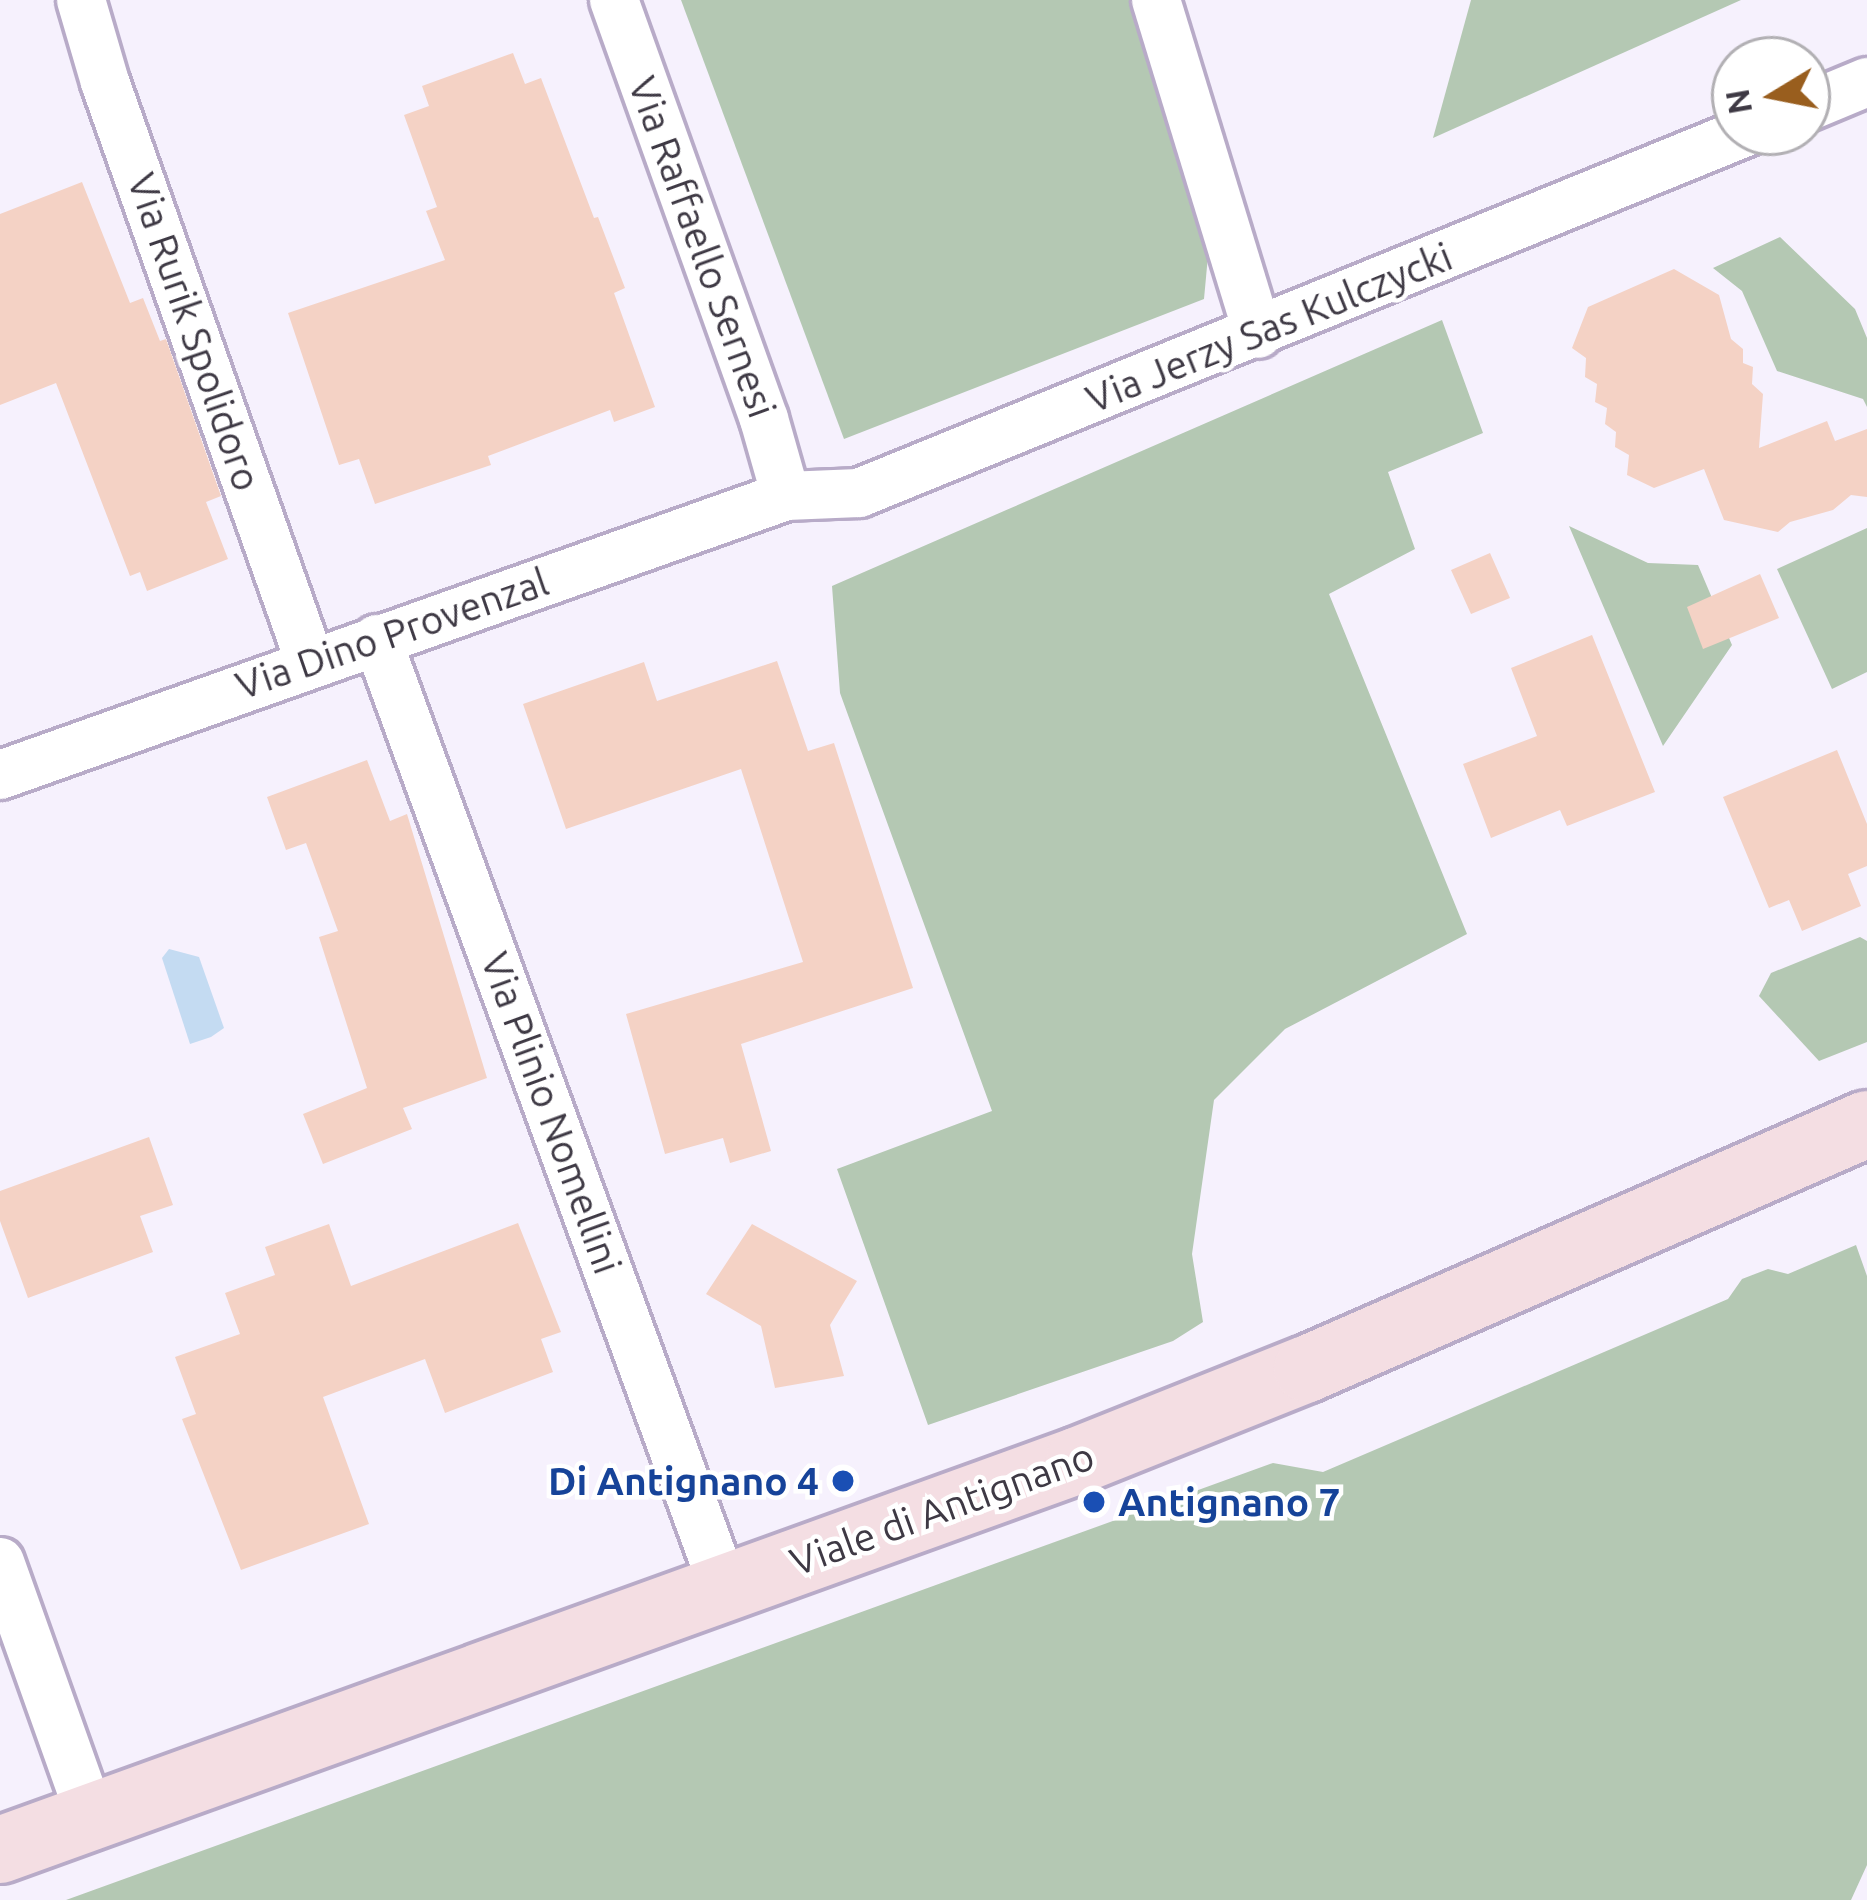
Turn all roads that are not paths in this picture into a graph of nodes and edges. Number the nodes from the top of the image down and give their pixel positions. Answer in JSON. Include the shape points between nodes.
{"nodes":[{"id":1,"x":81,"y":0,"type":"edge"},
{"id":2,"x":614,"y":0,"type":"edge"},
{"id":3,"x":1156,"y":0,"type":"edge"},
{"id":4,"x":1867,"y":82,"type":"edge"},
{"id":5,"x":1831,"y":97,"type":"edge"},
{"id":6,"x":1711,"y":146,"type":"edge"},
{"id":7,"x":1258,"y":334,"type":"junction"},
{"id":8,"x":786,"y":496,"type":"junction"},
{"id":9,"x":377,"y":639,"type":"junction"},
{"id":10,"x":310,"y":662,"type":"junction"},
{"id":11,"x":0,"y":775,"type":"edge"},
{"id":12,"x":1867,"y":1124,"type":"edge"},
{"id":13,"x":0,"y":1562,"type":"edge"},
{"id":14,"x":724,"y":1588,"type":"junction"},
{"id":15,"x":91,"y":1818,"type":"junction"},
{"id":16,"x":0,"y":1850,"type":"edge"}],
"edges":[{"from":1,"to":10,"type":"street","name":"Via Rurik Spolidoro"},
{"from":2,"to":8,"type":"street","name":"Via Raffaello Sernesi"},
{"from":3,"to":7,"type":"street"},
{"from":4,"to":5,"type":"street"},
{"from":6,"to":7,"type":"street","name":"Via Jerzy Sas Kulczycki"},
{"from":7,"to":8,"type":"street","name":"Via Jerzy Sas Kulczycki","via":[[859,493]]},
{"from":8,"to":9,"type":"street","name":"Via Dino Provenzal"},
{"from":9,"to":10,"type":"street","name":"Via Dino Provenzal"},
{"from":9,"to":14,"type":"street","name":"Via Plinio Nomellini"},
{"from":10,"to":11,"type":"street","name":"Via Dino Provenzal"},
{"from":12,"to":14,"type":"main road","name":"Viale di Antignano","via":[[1307,1369]]},
{"from":13,"to":15,"type":"street"},
{"from":14,"to":15,"type":"main road","name":"Viale di Antignano"},
{"from":15,"to":16,"type":"main road","name":"Viale di Antignano"}]}
